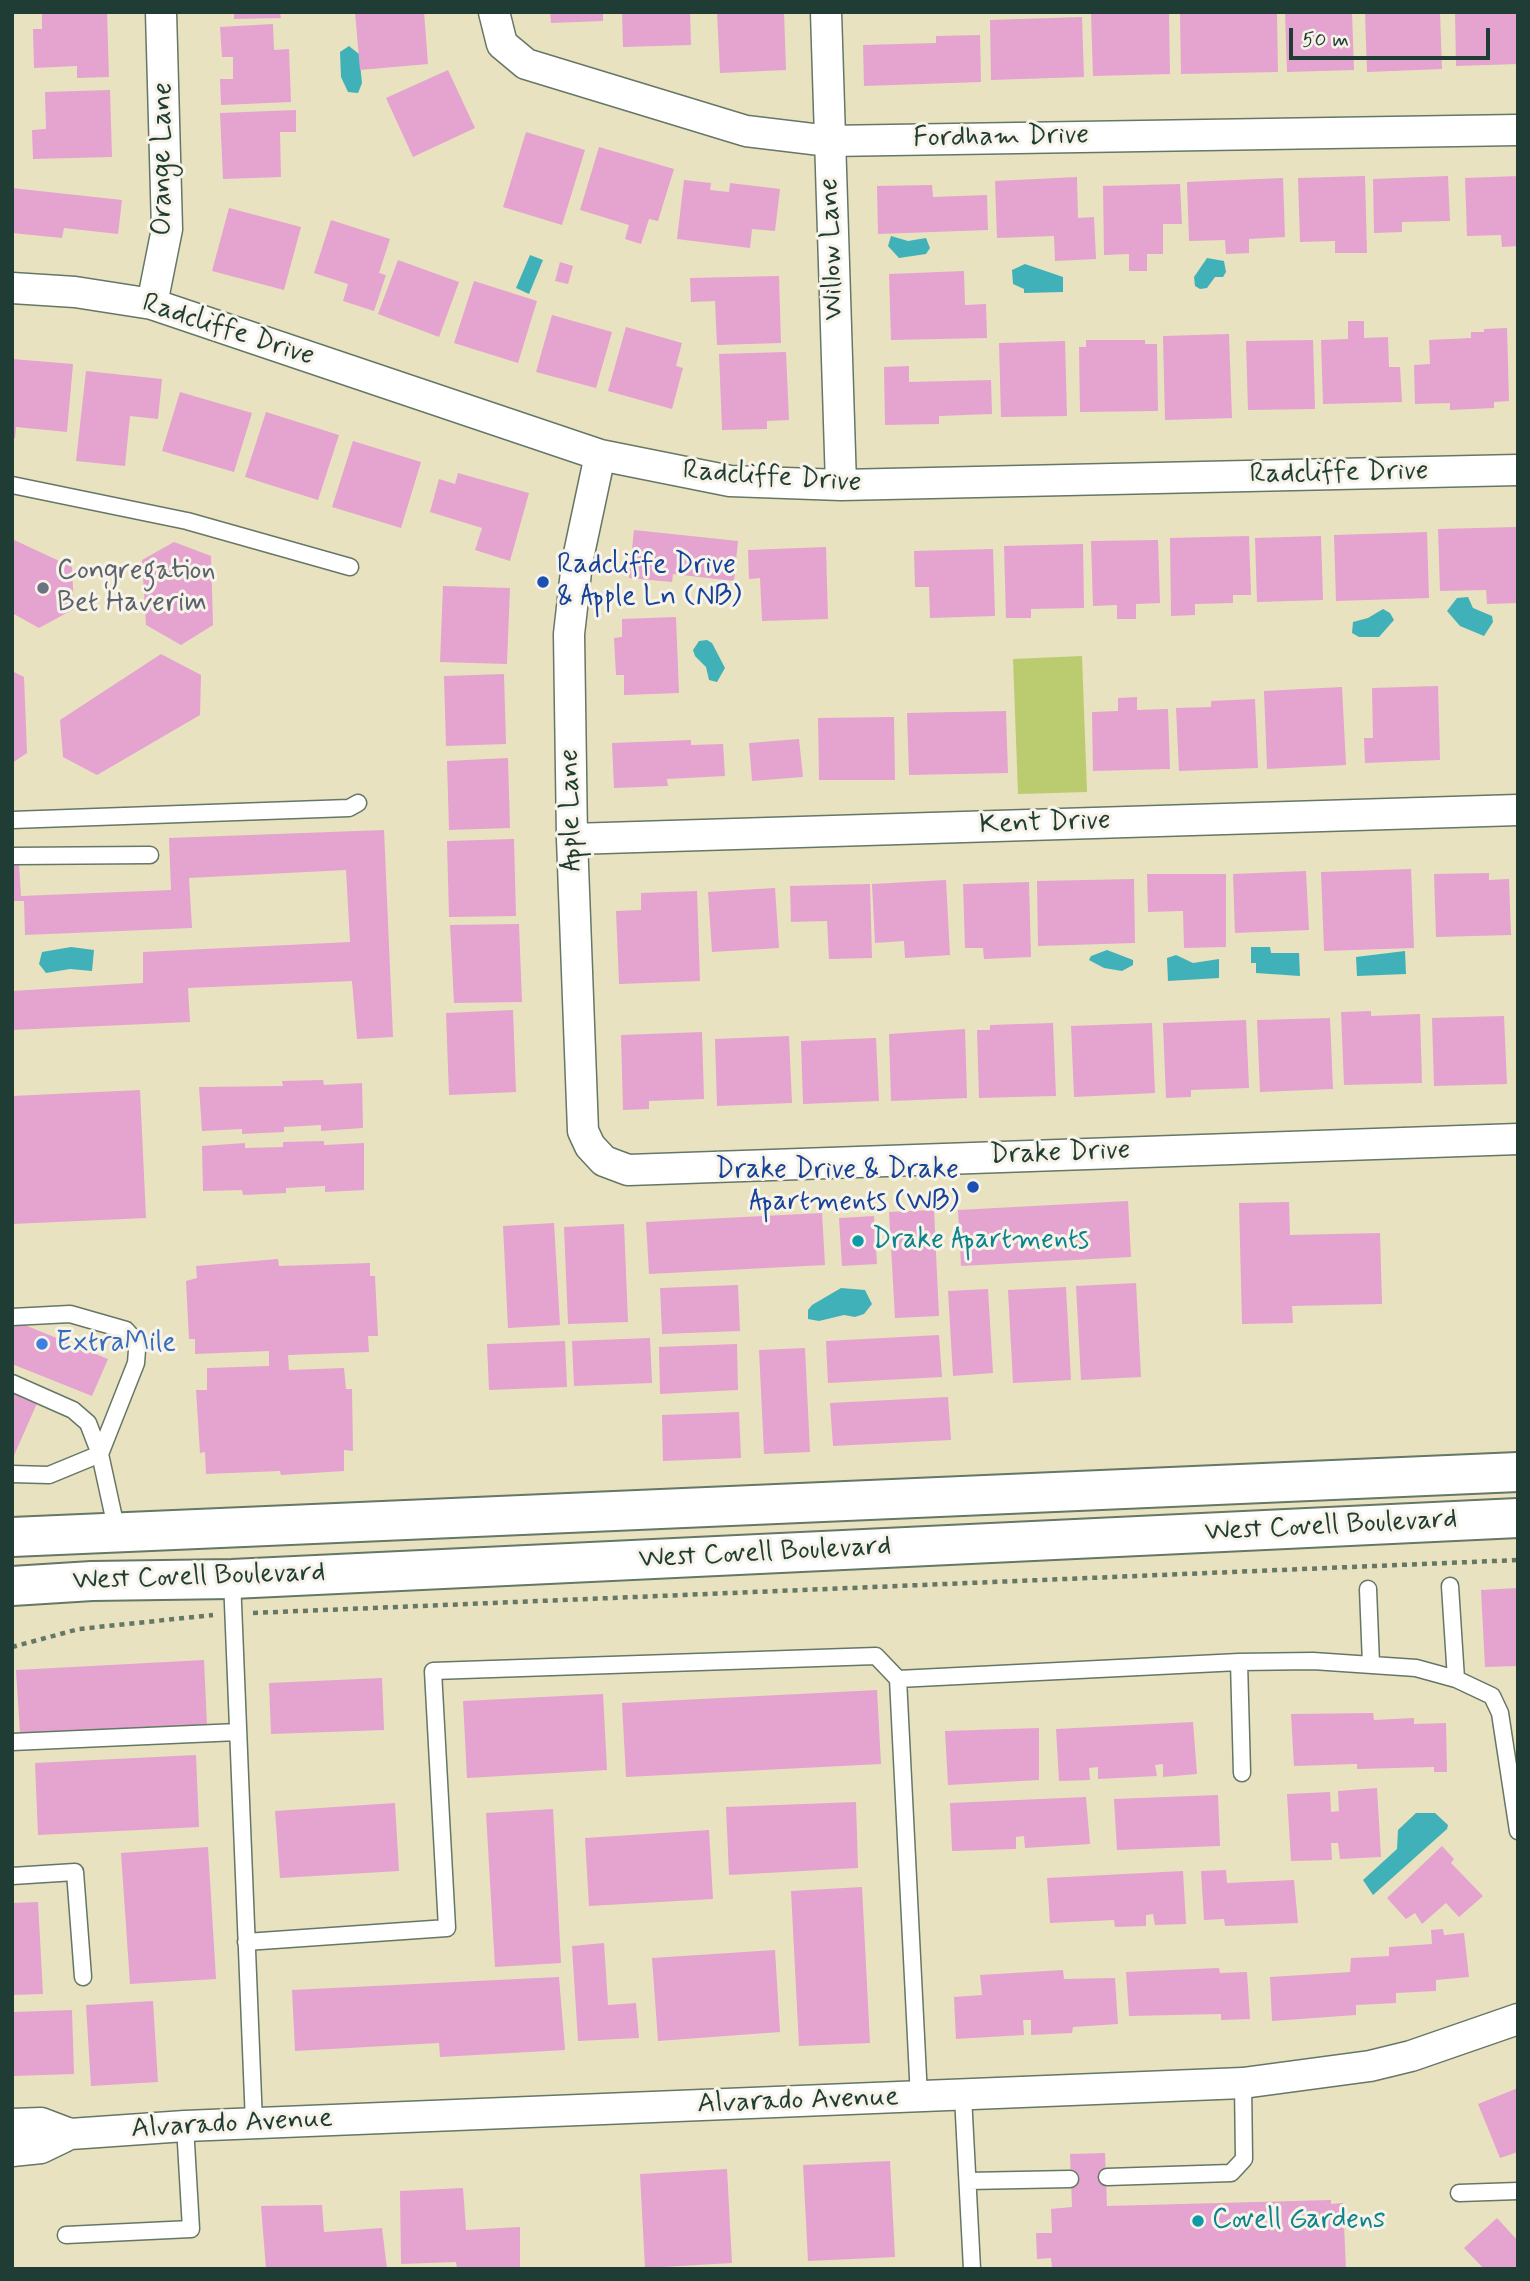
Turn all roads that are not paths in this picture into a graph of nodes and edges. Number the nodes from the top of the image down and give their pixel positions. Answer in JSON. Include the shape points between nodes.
{"nodes":[{"id":1,"x":161,"y":12,"type":"edge"},
{"id":2,"x":494,"y":12,"type":"edge"},
{"id":3,"x":826,"y":12,"type":"edge"},
{"id":4,"x":1518,"y":130,"type":"edge"},
{"id":5,"x":829,"y":141,"type":"junction"},
{"id":6,"x":12,"y":288,"type":"edge"},
{"id":7,"x":152,"y":304,"type":"junction"},
{"id":8,"x":600,"y":455,"type":"junction"},
{"id":9,"x":1518,"y":470,"type":"edge"},
{"id":10,"x":12,"y":485,"type":"edge"},
{"id":11,"x":841,"y":485,"type":"junction"},
{"id":12,"x":350,"y":567,"type":"dead end"},
{"id":13,"x":358,"y":803,"type":"dead end"},
{"id":14,"x":1518,"y":810,"type":"edge"},
{"id":15,"x":12,"y":820,"type":"edge"},
{"id":16,"x":572,"y":839,"type":"junction"},
{"id":17,"x":150,"y":855,"type":"dead end"},
{"id":18,"x":12,"y":856,"type":"edge"},
{"id":19,"x":1518,"y":1139,"type":"edge"},
{"id":20,"x":604,"y":1161,"type":"joint"},
{"id":21,"x":12,"y":1317,"type":"edge"},
{"id":22,"x":12,"y":1383,"type":"edge"},
{"id":23,"x":100,"y":1454,"type":"junction"},
{"id":24,"x":1518,"y":1472,"type":"edge"},
{"id":25,"x":12,"y":1474,"type":"edge"},
{"id":26,"x":1518,"y":1518,"type":"edge"},
{"id":27,"x":12,"y":1522,"type":"edge"},
{"id":28,"x":118,"y":1534,"type":"junction"},
{"id":29,"x":71,"y":1535,"type":"junction"},
{"id":30,"x":12,"y":1537,"type":"edge"},
{"id":31,"x":92,"y":1581,"type":"junction"},
{"id":32,"x":12,"y":1586,"type":"edge"},
{"id":33,"x":1450,"y":1586,"type":"dead end"},
{"id":34,"x":1368,"y":1589,"type":"dead end"},
{"id":35,"x":233,"y":1596,"type":"junction"},
{"id":36,"x":12,"y":1611,"type":"edge"},
{"id":37,"x":1239,"y":1661,"type":"junction"},
{"id":38,"x":1371,"y":1664,"type":"junction"},
{"id":39,"x":898,"y":1679,"type":"junction"},
{"id":40,"x":1456,"y":1679,"type":"junction"},
{"id":41,"x":238,"y":1732,"type":"junction"},
{"id":42,"x":12,"y":1742,"type":"edge"},
{"id":43,"x":1242,"y":1773,"type":"dead end"},
{"id":44,"x":1518,"y":1831,"type":"edge"},
{"id":45,"x":12,"y":1876,"type":"edge"},
{"id":46,"x":246,"y":1942,"type":"junction"},
{"id":47,"x":83,"y":1977,"type":"dead end"},
{"id":48,"x":1518,"y":2019,"type":"edge"},
{"id":49,"x":1243,"y":2083,"type":"junction"},
{"id":50,"x":963,"y":2096,"type":"junction"},
{"id":51,"x":919,"y":2097,"type":"junction"},
{"id":52,"x":254,"y":2123,"type":"junction"},
{"id":53,"x":12,"y":2124,"type":"edge"},
{"id":54,"x":185,"y":2126,"type":"junction"},
{"id":55,"x":70,"y":2134,"type":"junction"},
{"id":56,"x":12,"y":2151,"type":"edge"},
{"id":57,"x":1107,"y":2177,"type":"dead end"},
{"id":58,"x":1070,"y":2179,"type":"dead end"},
{"id":59,"x":968,"y":2181,"type":"junction"},
{"id":60,"x":1518,"y":2191,"type":"edge"},
{"id":61,"x":1459,"y":2193,"type":"dead end"},
{"id":62,"x":66,"y":2235,"type":"dead end"},
{"id":63,"x":972,"y":2269,"type":"edge"}],
"edges":[{"from":1,"to":7,"type":"street","name":"Orange Lane","via":[[167,229]]},
{"from":2,"to":5,"type":"street","name":"Fordham Drive","via":[[502,44],[526,64],[746,131]]},
{"from":3,"to":5,"type":"street","name":"Willow Lane"},
{"from":4,"to":5,"type":"street","name":"Fordham Drive"},
{"from":5,"to":11,"type":"street","name":"Willow Lane"},
{"from":6,"to":7,"type":"street","name":"Radcliffe Drive"},
{"from":7,"to":8,"type":"street","name":"Radcliffe Drive"},
{"from":8,"to":11,"type":"street","name":"Radcliffe Drive","via":[[730,481]]},
{"from":8,"to":16,"type":"street","name":"Apple Lane","via":[[577,563],[569,634]]},
{"from":9,"to":11,"type":"street","name":"Radcliffe Drive"},
{"from":10,"to":12,"type":"lane","via":[[187,521]]},
{"from":13,"to":15,"type":"lane","via":[[349,808]]},
{"from":14,"to":16,"type":"street","name":"Kent Drive"},
{"from":16,"to":20,"type":"street","name":"Apple Lane","via":[[583,1130]]},
{"from":17,"to":18,"type":"lane"},
{"from":19,"to":20,"type":"street","name":"Drake Drive","via":[[628,1170]]},
{"from":21,"to":23,"type":"lane","via":[[70,1314],[126,1330],[135,1340],[136,1363]]},
{"from":22,"to":23,"type":"lane","via":[[75,1412],[88,1423]]},
{"from":23,"to":25,"type":"lane","via":[[49,1475]]},
{"from":23,"to":28,"type":"lane"},
{"from":24,"to":28,"type":"main road","name":"West Covell Boulevard"},
{"from":26,"to":35,"type":"main road","name":"West Covell Boulevard"},
{"from":27,"to":29,"type":"main road"},
{"from":28,"to":29,"type":"main road","name":"West Covell Boulevard"},
{"from":29,"to":30,"type":"main road","name":"West Covell Boulevard"},
{"from":31,"to":32,"type":"main road","name":"West Covell Boulevard"},
{"from":31,"to":35,"type":"main road","name":"West Covell Boulevard"},
{"from":31,"to":36,"type":"main road"},
{"from":33,"to":40,"type":"lane"},
{"from":34,"to":38,"type":"lane"},
{"from":35,"to":41,"type":"lane"},
{"from":37,"to":38,"type":"lane"},
{"from":37,"to":39,"type":"lane"},
{"from":37,"to":43,"type":"lane"},
{"from":38,"to":40,"type":"lane","via":[[1416,1668]]},
{"from":39,"to":46,"type":"lane","via":[[876,1656],[433,1671],[447,1928]]},
{"from":39,"to":51,"type":"lane"},
{"from":40,"to":44,"type":"lane","via":[[1492,1696],[1500,1713]]},
{"from":41,"to":42,"type":"lane"},
{"from":41,"to":46,"type":"lane"},
{"from":45,"to":47,"type":"lane","via":[[75,1872]]},
{"from":46,"to":52,"type":"lane"},
{"from":48,"to":49,"type":"street","name":"Alvarado Avenue","via":[[1370,2066]]},
{"from":49,"to":50,"type":"street","name":"Alvarado Avenue"},
{"from":49,"to":57,"type":"lane","via":[[1244,2159],[1231,2173]]},
{"from":50,"to":51,"type":"street","name":"Alvarado Avenue"},
{"from":50,"to":59,"type":"lane"},
{"from":51,"to":52,"type":"street","name":"Alvarado Avenue"},
{"from":52,"to":54,"type":"street","name":"Alvarado Avenue"},
{"from":53,"to":55,"type":"street","name":"Alvarado Avenue","via":[[41,2123]]},
{"from":54,"to":55,"type":"street","name":"Alvarado Avenue"},
{"from":54,"to":62,"type":"lane","via":[[191,2229]]},
{"from":55,"to":56,"type":"street","name":"Alvarado Avenue","via":[[41,2148]]},
{"from":58,"to":59,"type":"lane"},
{"from":59,"to":63,"type":"lane"},
{"from":60,"to":61,"type":"lane"}]}
